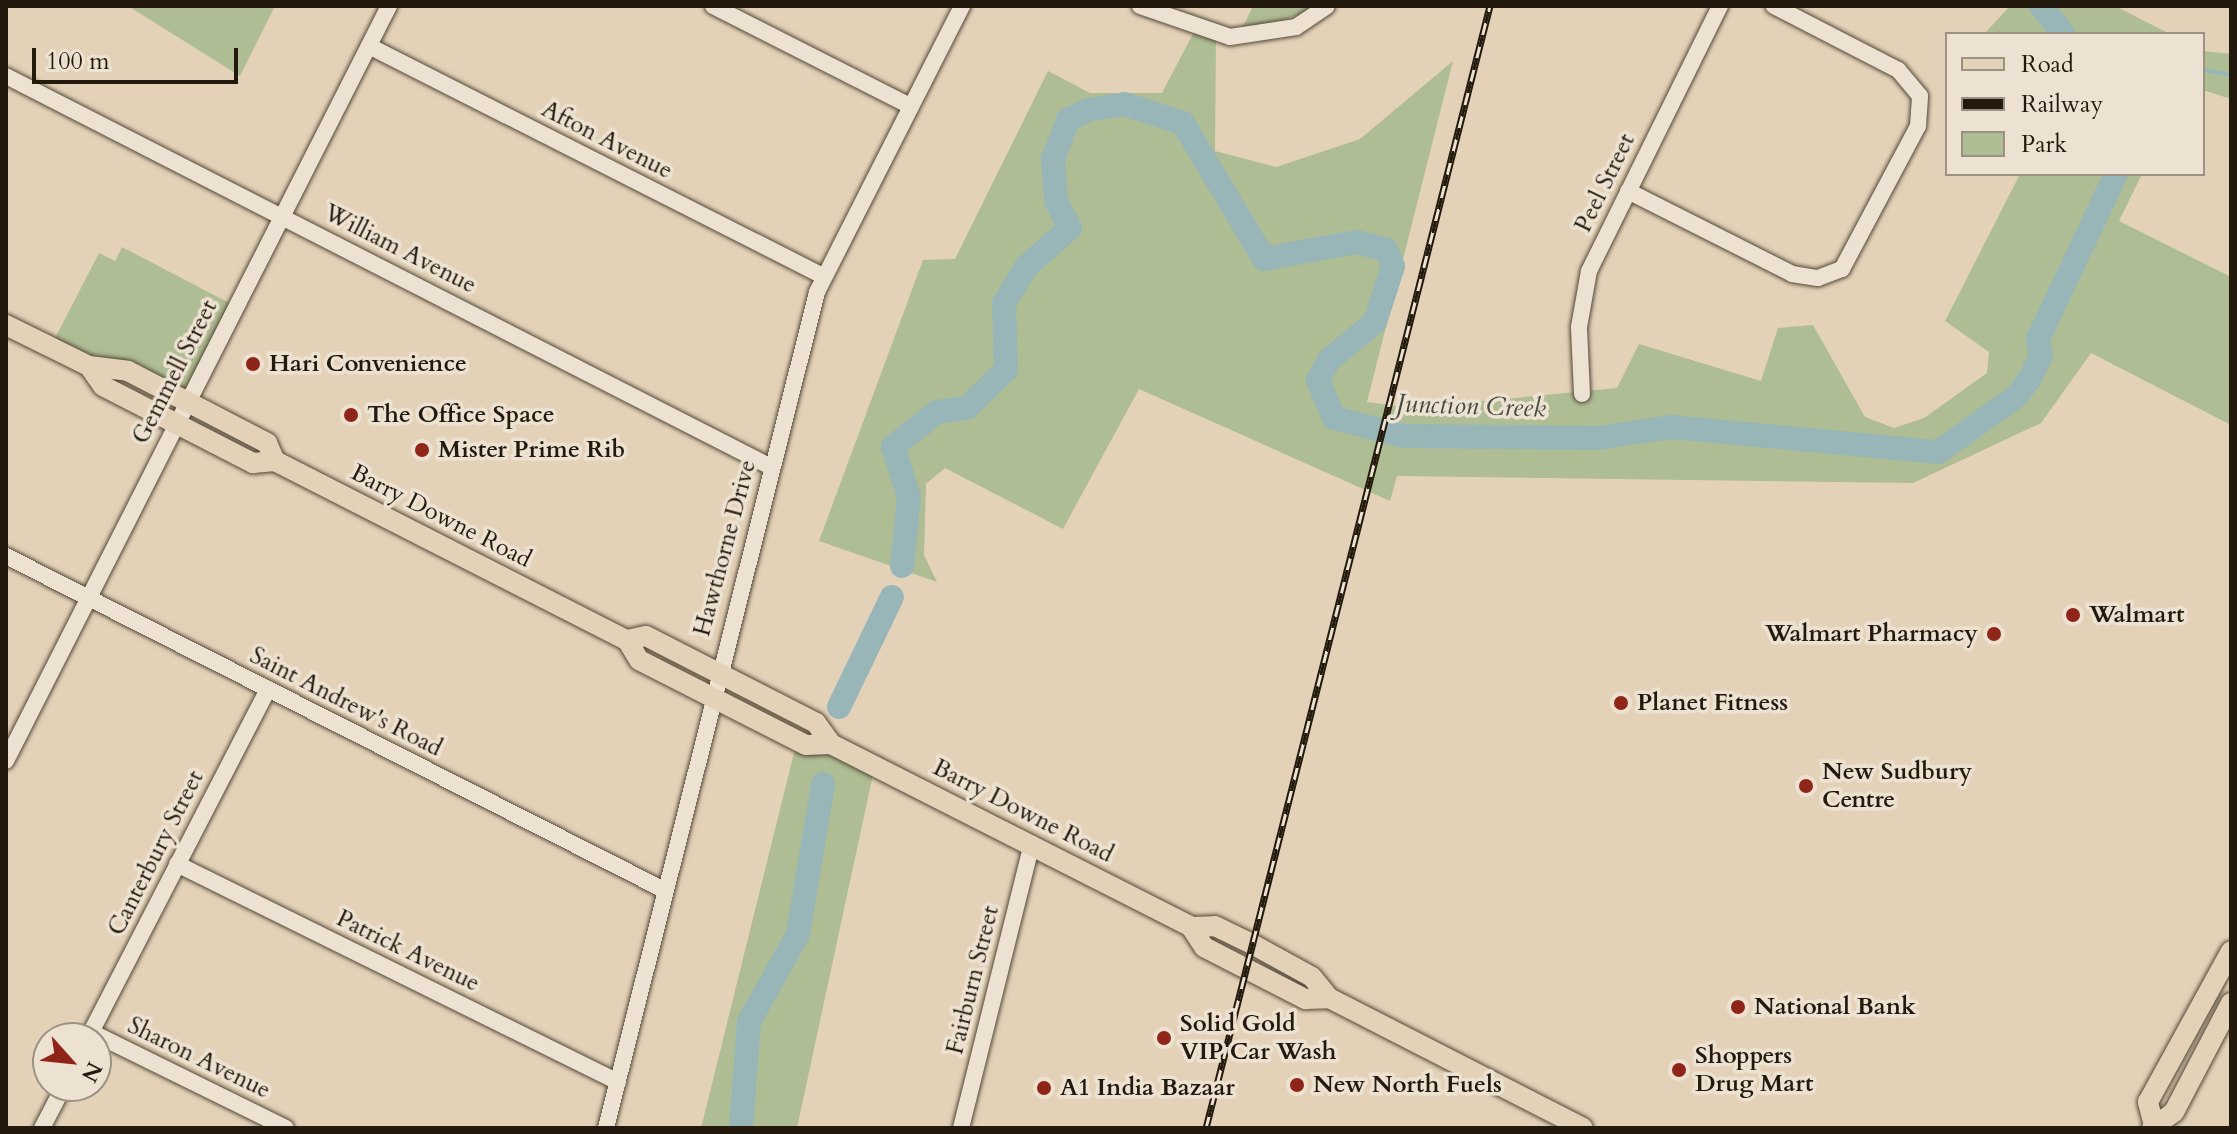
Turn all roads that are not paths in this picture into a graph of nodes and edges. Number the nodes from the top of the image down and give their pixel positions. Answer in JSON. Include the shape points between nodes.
{"nodes":[{"id":1,"x":389,"y":6,"type":"edge"},
{"id":2,"x":713,"y":6,"type":"edge"},
{"id":3,"x":962,"y":6,"type":"edge"},
{"id":4,"x":1140,"y":6,"type":"edge"},
{"id":5,"x":1327,"y":6,"type":"edge"},
{"id":6,"x":1720,"y":6,"type":"edge"},
{"id":7,"x":1774,"y":6,"type":"edge"},
{"id":8,"x":369,"y":46,"type":"junction"},
{"id":9,"x":6,"y":76,"type":"edge"},
{"id":10,"x":910,"y":106,"type":"junction"},
{"id":11,"x":1628,"y":191,"type":"junction"},
{"id":12,"x":282,"y":216,"type":"junction"},
{"id":13,"x":823,"y":276,"type":"junction"},
{"id":14,"x":6,"y":325,"type":"edge"},
{"id":15,"x":89,"y":366,"type":"junction"},
{"id":16,"x":1582,"y":394,"type":"dead end"},
{"id":17,"x":187,"y":402,"type":"junction"},
{"id":18,"x":176,"y":423,"type":"junction"},
{"id":19,"x":275,"y":461,"type":"junction"},
{"id":20,"x":771,"y":467,"type":"junction"},
{"id":21,"x":6,"y":556,"type":"edge"},
{"id":22,"x":89,"y":598,"type":"junction"},
{"id":23,"x":627,"y":640,"type":"junction"},
{"id":24,"x":716,"y":672,"type":"junction"},
{"id":25,"x":268,"y":689,"type":"junction"},
{"id":26,"x":712,"y":697,"type":"junction"},
{"id":27,"x":831,"y":744,"type":"junction"},
{"id":28,"x":6,"y":761,"type":"edge"},
{"id":29,"x":1032,"y":844,"type":"junction"},
{"id":30,"x":177,"y":864,"type":"junction"},
{"id":31,"x":664,"y":890,"type":"junction"},
{"id":32,"x":2231,"y":951,"type":"edge"},
{"id":33,"x":2231,"y":1003,"type":"edge"},
{"id":34,"x":96,"y":1022,"type":"edge"},
{"id":35,"x":112,"y":1046,"type":"edge"},
{"id":36,"x":618,"y":1082,"type":"junction"},
{"id":37,"x":56,"y":1102,"type":"edge"},
{"id":38,"x":2153,"y":1127,"type":"edge"},
{"id":39,"x":42,"y":1128,"type":"edge"},
{"id":40,"x":286,"y":1128,"type":"edge"},
{"id":41,"x":606,"y":1128,"type":"edge"},
{"id":42,"x":961,"y":1128,"type":"edge"},
{"id":43,"x":1583,"y":1128,"type":"edge"}],
"edges":[{"from":1,"to":8,"type":"street","name":"Gemmell Street"},
{"from":2,"to":10,"type":"street"},
{"from":3,"to":10,"type":"street","name":"Hawthorne Drive"},
{"from":4,"to":5,"type":"street","via":[[1230,37],[1296,27]]},
{"from":6,"to":11,"type":"street","name":"Peel Street"},
{"from":7,"to":11,"type":"street","via":[[1898,70],[1920,96],[1918,126],[1842,269],[1818,278],[1792,274]]},
{"from":8,"to":12,"type":"street","name":"Gemmell Street"},
{"from":8,"to":13,"type":"street","name":"Afton Avenue"},
{"from":9,"to":12,"type":"street","name":"William Avenue"},
{"from":10,"to":13,"type":"street","name":"Hawthorne Drive"},
{"from":11,"to":16,"type":"street","name":"Peel Street","via":[[1580,301]]},
{"from":12,"to":17,"type":"street","name":"Gemmell Street"},
{"from":12,"to":20,"type":"street","name":"William Avenue"},
{"from":13,"to":20,"type":"street","name":"Hawthorne Drive"},
{"from":14,"to":15,"type":"main road","name":"Barry Downe Road"},
{"from":15,"to":17,"type":"main road","name":"Barry Downe Road","via":[[114,364]]},
{"from":15,"to":18,"type":"main road","name":"Barry Downe Road","via":[[103,386]]},
{"from":17,"to":18,"type":"street","name":"Gemmell Street"},
{"from":17,"to":19,"type":"main road","name":"Barry Downe Road","via":[[267,443]]},
{"from":18,"to":19,"type":"main road","name":"Barry Downe Road","via":[[253,463]]},
{"from":18,"to":22,"type":"street","name":"Gemmell Street"},
{"from":19,"to":23,"type":"main road","name":"Barry Downe Road"},
{"from":20,"to":24,"type":"street","name":"Hawthorne Drive"},
{"from":21,"to":22,"type":"street","name":"Saint Andrew's Road"},
{"from":22,"to":25,"type":"street","name":"Saint Andrew's Road"},
{"from":22,"to":28,"type":"street","name":"Gemmell Street"},
{"from":23,"to":24,"type":"main road","name":"Barry Downe Road","via":[[646,636]]},
{"from":23,"to":26,"type":"main road","name":"Barry Downe Road","via":[[639,660]]},
{"from":24,"to":26,"type":"street","name":"Hawthorne Drive"},
{"from":24,"to":27,"type":"main road","name":"Barry Downe Road","via":[[816,723]]},
{"from":25,"to":30,"type":"street","name":"Canterbury Street"},
{"from":25,"to":31,"type":"street","name":"Saint Andrew's Road"},
{"from":26,"to":27,"type":"main road","name":"Barry Downe Road","via":[[806,745]]},
{"from":26,"to":31,"type":"street","name":"Hawthorne Drive"},
{"from":27,"to":29,"type":"main road","name":"Barry Downe Road"},
{"from":29,"to":42,"type":"street","name":"Fairburn Street"},
{"from":29,"to":43,"type":"main road","name":"Barry Downe Road","via":[[1191,927],[1215,926],[1252,944],[1312,977],[1329,998]]},
{"from":30,"to":34,"type":"street","name":"Canterbury Street"},
{"from":30,"to":36,"type":"street","name":"Patrick Avenue"},
{"from":31,"to":36,"type":"street","name":"Hawthorne Drive"},
{"from":32,"to":38,"type":"main road","via":[[2148,1102]]},
{"from":33,"to":38,"type":"main road","via":[[2174,1112]]},
{"from":35,"to":40,"type":"street","name":"Sharon Avenue"},
{"from":36,"to":41,"type":"street","name":"Hawthorne Drive"},
{"from":37,"to":39,"type":"street"}]}
